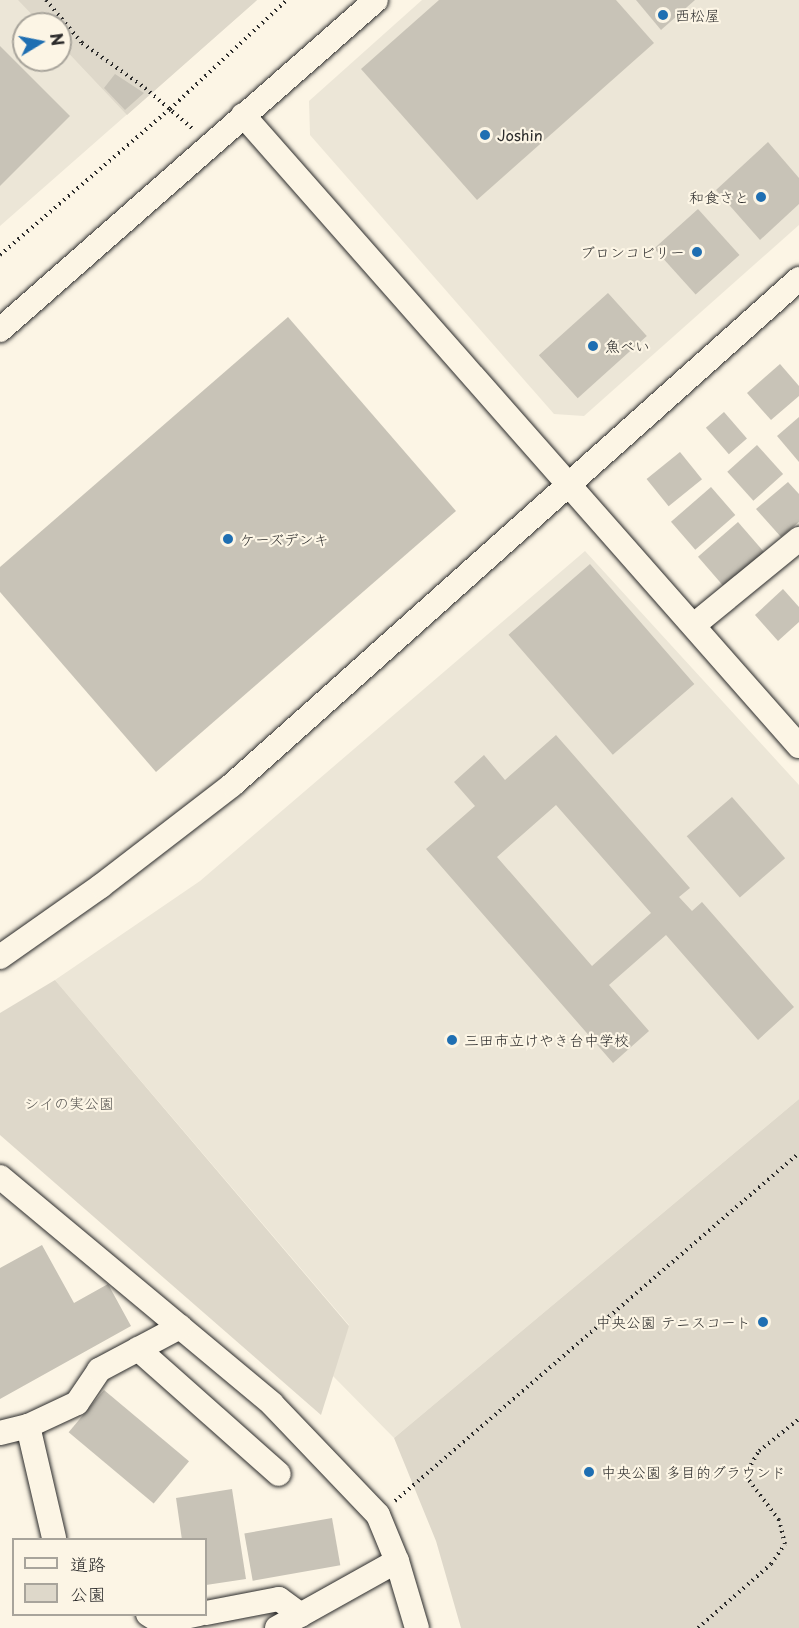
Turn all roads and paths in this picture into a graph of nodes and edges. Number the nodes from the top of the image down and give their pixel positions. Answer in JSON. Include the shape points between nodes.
{"nodes":[{"id":1,"x":46,"y":0,"type":"edge"},
{"id":2,"x":287,"y":0,"type":"edge"},
{"id":3,"x":375,"y":0,"type":"edge"},
{"id":4,"x":170,"y":109,"type":"junction"},
{"id":5,"x":243,"y":115,"type":"junction"},
{"id":6,"x":210,"y":144,"type":"junction"},
{"id":7,"x":0,"y":255,"type":"edge"},
{"id":8,"x":799,"y":279,"type":"edge"},
{"id":9,"x":0,"y":330,"type":"edge"},
{"id":10,"x":569,"y":483,"type":"junction"},
{"id":11,"x":799,"y":539,"type":"edge"},
{"id":12,"x":694,"y":625,"type":"junction"},
{"id":13,"x":799,"y":746,"type":"edge"},
{"id":14,"x":0,"y":957,"type":"edge"},
{"id":15,"x":799,"y":1154,"type":"edge"},
{"id":16,"x":0,"y":1177,"type":"edge"},
{"id":17,"x":180,"y":1327,"type":"junction"},
{"id":18,"x":138,"y":1349,"type":"junction"},
{"id":19,"x":799,"y":1419,"type":"edge"},
{"id":20,"x":28,"y":1426,"type":"junction"},
{"id":21,"x":0,"y":1433,"type":"edge"},
{"id":22,"x":279,"y":1474,"type":"dead end"},
{"id":23,"x":378,"y":1515,"type":"junction"},
{"id":24,"x":54,"y":1538,"type":"edge"},
{"id":25,"x":397,"y":1561,"type":"junction"},
{"id":26,"x":207,"y":1613,"type":"edge"},
{"id":27,"x":301,"y":1615,"type":"junction"},
{"id":28,"x":151,"y":1616,"type":"edge"},
{"id":29,"x":190,"y":1616,"type":"edge"},
{"id":30,"x":277,"y":1628,"type":"edge"},
{"id":31,"x":417,"y":1628,"type":"edge"},
{"id":32,"x":698,"y":1628,"type":"edge"}],
"edges":[{"from":1,"to":4,"type":"path","via":[[82,43]]},
{"from":2,"to":4,"type":"path"},
{"from":3,"to":5,"type":"street"},
{"from":4,"to":6,"type":"path"},
{"from":4,"to":7,"type":"path"},
{"from":5,"to":6,"type":"street"},
{"from":5,"to":10,"type":"street"},
{"from":6,"to":9,"type":"street"},
{"from":8,"to":10,"type":"street"},
{"from":10,"to":12,"type":"street"},
{"from":10,"to":14,"type":"street","via":[[232,785],[101,886]]},
{"from":11,"to":12,"type":"street"},
{"from":12,"to":13,"type":"street"},
{"from":15,"to":23,"type":"path"},
{"from":16,"to":17,"type":"street"},
{"from":17,"to":18,"type":"street"},
{"from":17,"to":23,"type":"street","via":[[272,1404]]},
{"from":18,"to":20,"type":"street","via":[[99,1370],[77,1403]]},
{"from":18,"to":22,"type":"street"},
{"from":19,"to":32,"type":"path","via":[[759,1451],[745,1475],[779,1520],[785,1544],[771,1564]]},
{"from":20,"to":21,"type":"street"},
{"from":20,"to":24,"type":"street"},
{"from":23,"to":25,"type":"street"},
{"from":25,"to":27,"type":"street"},
{"from":25,"to":31,"type":"street"},
{"from":26,"to":27,"type":"street","via":[[279,1599]]},
{"from":27,"to":30,"type":"street"},
{"from":28,"to":29,"type":"street","via":[[161,1622]]}]}
